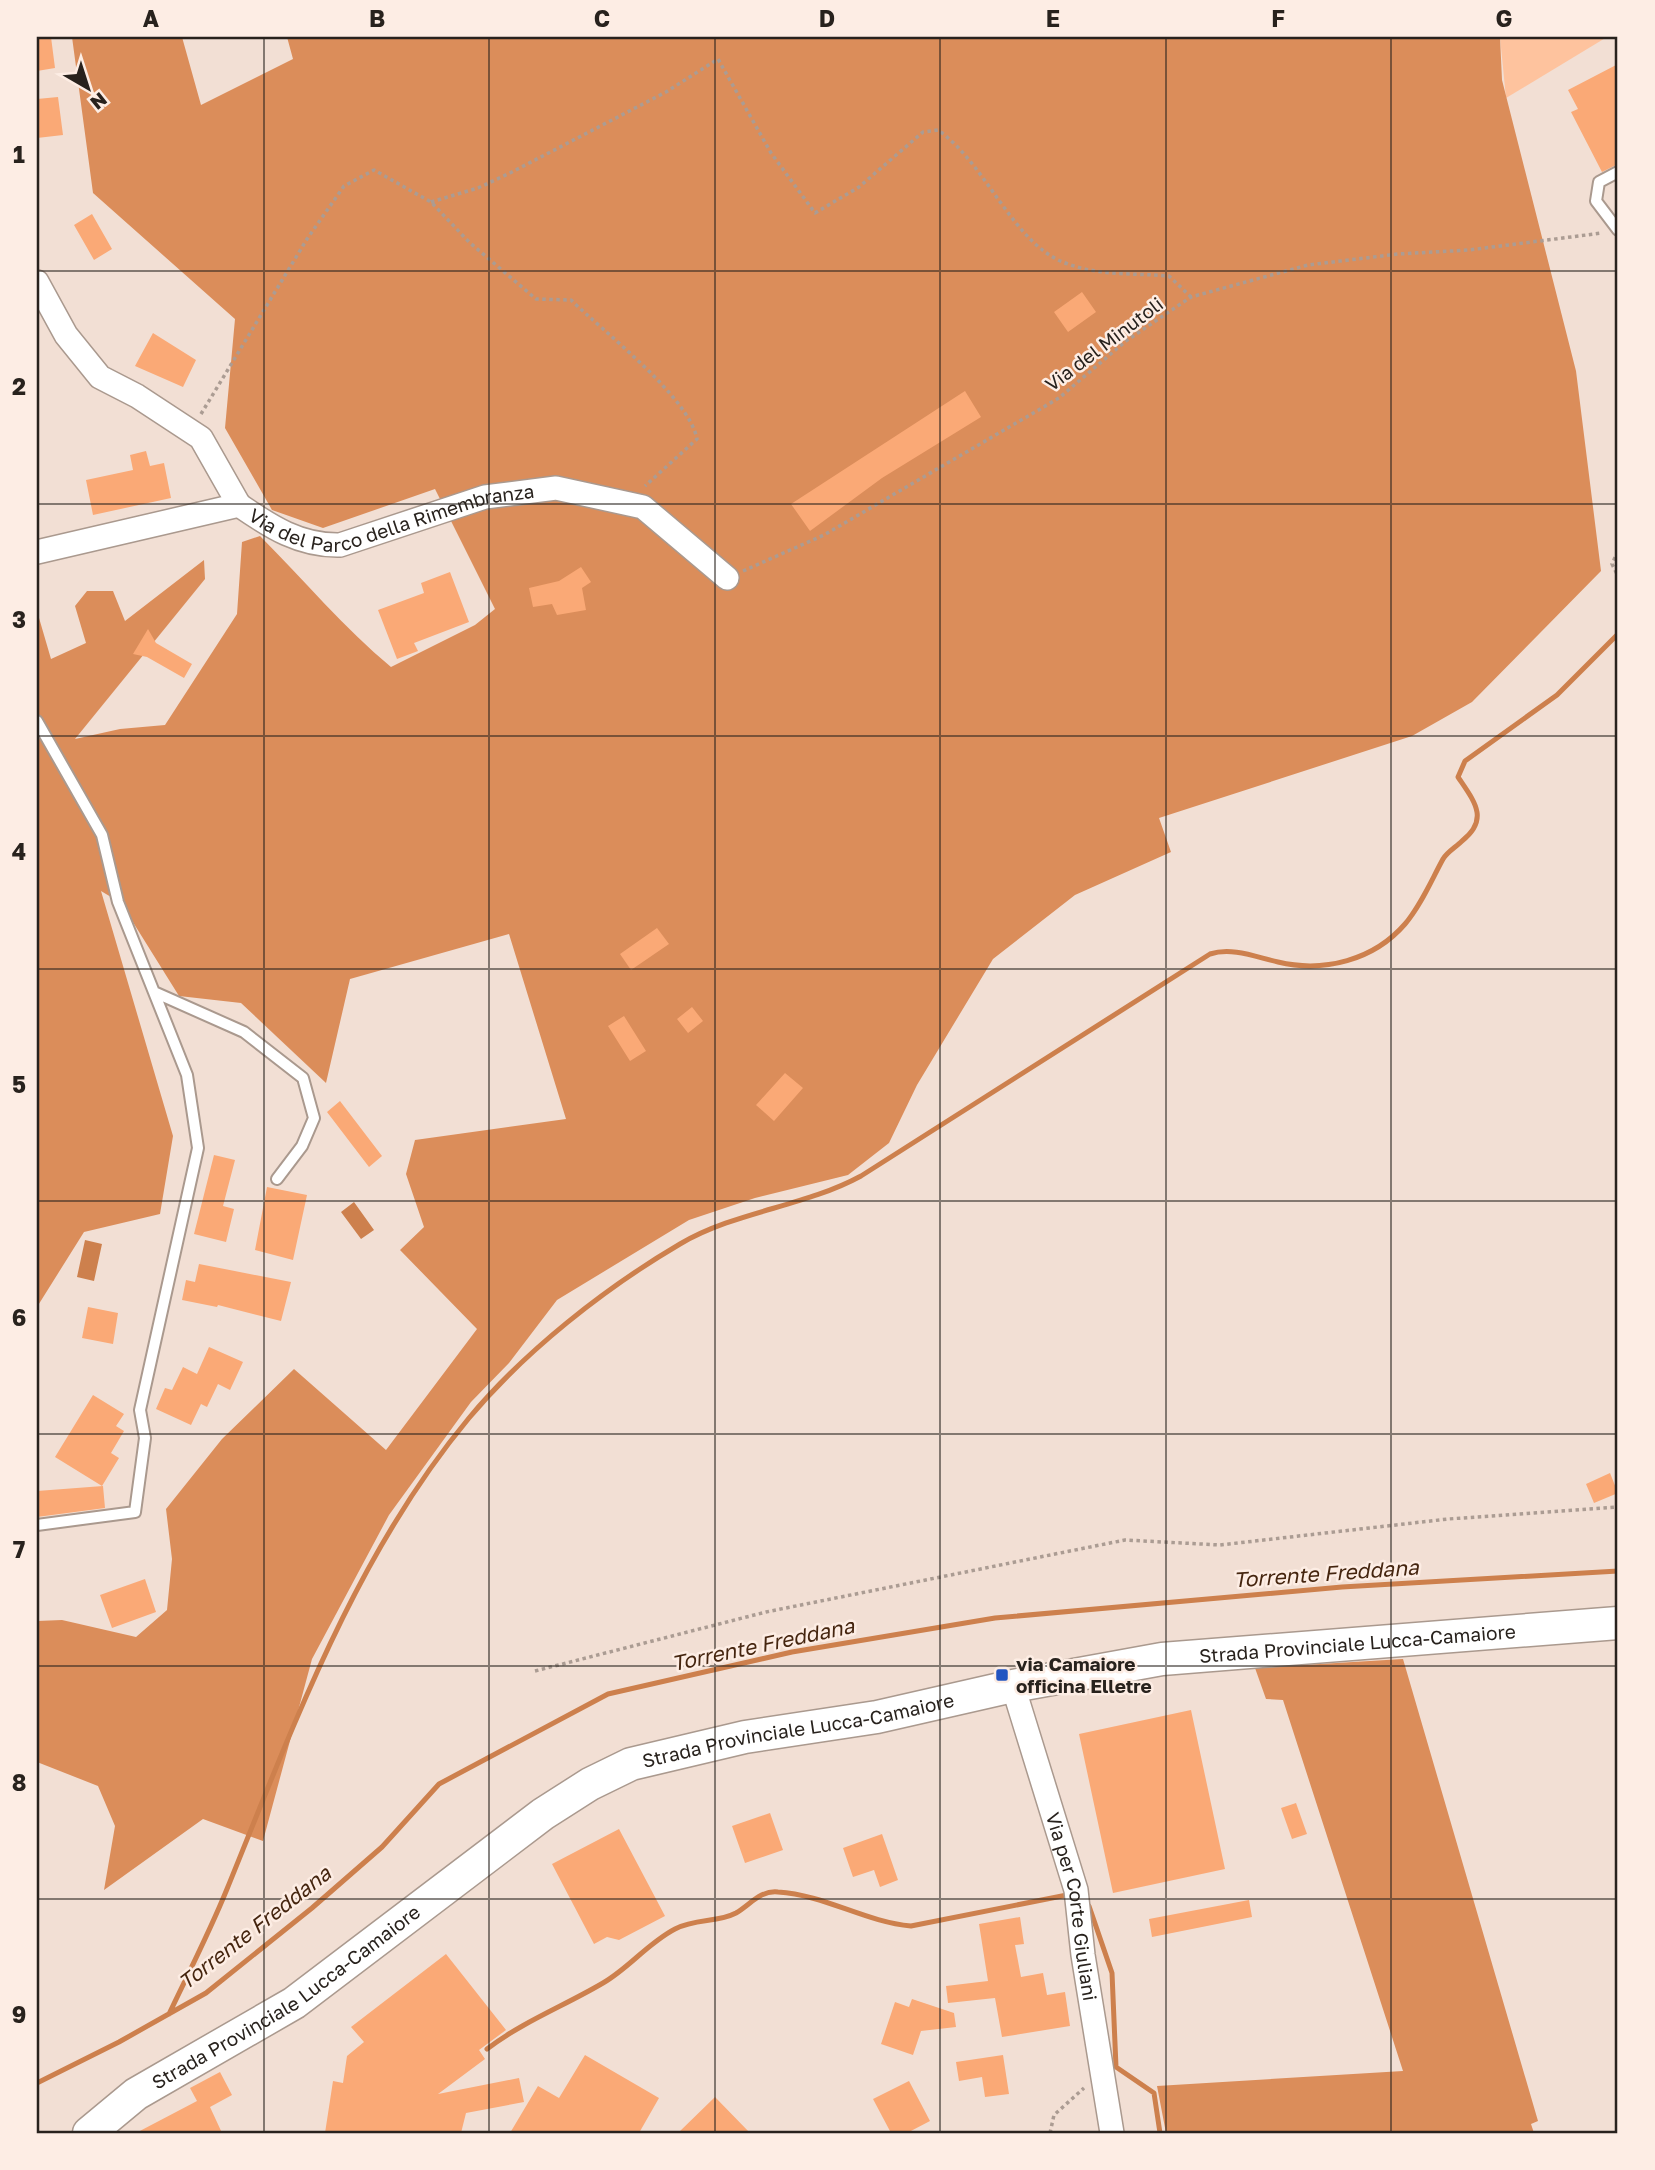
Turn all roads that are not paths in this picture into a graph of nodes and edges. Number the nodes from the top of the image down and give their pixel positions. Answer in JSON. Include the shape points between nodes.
{"nodes":[{"id":1,"x":1618,"y":172,"type":"edge"},
{"id":2,"x":1612,"y":231,"type":"edge"},
{"id":3,"x":37,"y":282,"type":"edge"},
{"id":4,"x":239,"y":505,"type":"junction"},
{"id":5,"x":37,"y":552,"type":"edge"},
{"id":6,"x":727,"y":578,"type":"road end"},
{"id":7,"x":37,"y":721,"type":"edge"},
{"id":8,"x":154,"y":992,"type":"junction"},
{"id":9,"x":277,"y":1179,"type":"dead end"},
{"id":10,"x":37,"y":1525,"type":"edge"},
{"id":11,"x":1618,"y":1623,"type":"edge"},
{"id":12,"x":1013,"y":1686,"type":"junction"},
{"id":13,"x":89,"y":2133,"type":"edge"},
{"id":14,"x":1112,"y":2133,"type":"edge"}],
"edges":[{"from":1,"to":2,"type":"lane","via":[[1599,182],[1596,201]]},
{"from":3,"to":4,"type":"street","via":[[66,334],[100,377],[201,438]]},
{"from":4,"to":5,"type":"street","name":"Via del Parco della Rimembranza"},
{"from":4,"to":6,"type":"street","name":"Via del Parco della Rimembranza","via":[[294,538],[340,545],[485,497],[556,488],[642,506]]},
{"from":7,"to":8,"type":"lane","via":[[102,835],[118,902]]},
{"from":8,"to":9,"type":"lane","via":[[244,1032],[303,1078],[314,1118],[302,1146]]},
{"from":8,"to":10,"type":"lane","via":[[187,1076],[198,1148],[140,1410],[145,1438],[135,1512]]},
{"from":11,"to":12,"type":"main road","name":"Strada Provinciale Lucca-Camaiore","via":[[1162,1659]]},
{"from":12,"to":13,"type":"main road","name":"Strada Provinciale Lucca-Camaiore","via":[[631,1764],[543,1814],[294,2003],[136,2094]]},
{"from":12,"to":14,"type":"street","name":"Via per Corte Giuliani","via":[[1076,1889]]}]}
